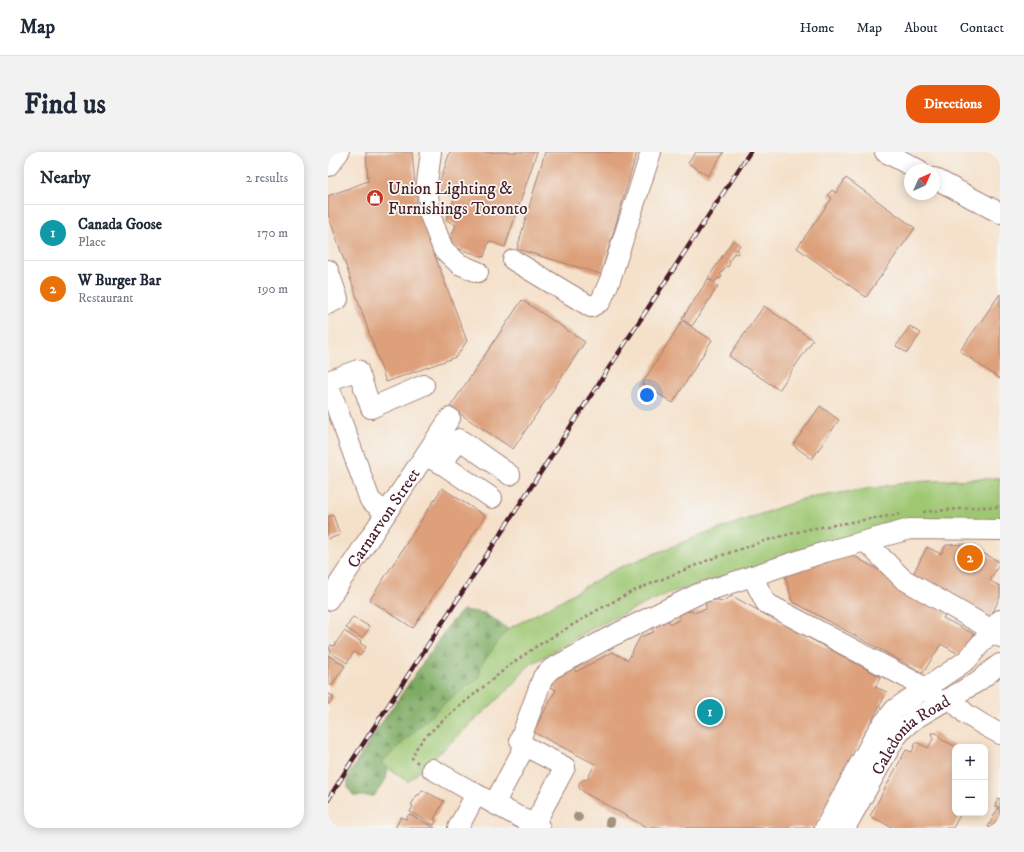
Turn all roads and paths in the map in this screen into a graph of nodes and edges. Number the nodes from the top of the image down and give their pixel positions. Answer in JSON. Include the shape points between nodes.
{"nodes":[{"id":1,"x":339,"y":152,"type":"edge"},
{"id":2,"x":431,"y":152,"type":"edge"},
{"id":3,"x":651,"y":152,"type":"edge"},
{"id":4,"x":885,"y":152,"type":"edge"},
{"id":5,"x":908,"y":164,"type":"edge"},
{"id":6,"x":328,"y":166,"type":"edge"},
{"id":7,"x":940,"y":181,"type":"edge"},
{"id":8,"x":1000,"y":213,"type":"edge"},
{"id":9,"x":513,"y":260,"type":"dead end"},
{"id":10,"x":328,"y":270,"type":"edge"},
{"id":11,"x":478,"y":272,"type":"dead end"},
{"id":12,"x":328,"y":304,"type":"edge"},
{"id":13,"x":328,"y":383,"type":"edge"},
{"id":14,"x":424,"y":384,"type":"dead end"},
{"id":15,"x":450,"y":418,"type":"dead end"},
{"id":16,"x":424,"y":456,"type":"junction"},
{"id":17,"x":442,"y":464,"type":"junction"},
{"id":18,"x":510,"y":475,"type":"dead end"},
{"id":19,"x":492,"y":498,"type":"dead end"},
{"id":20,"x":386,"y":512,"type":"junction"},
{"id":21,"x":1000,"y":530,"type":"edge"},
{"id":22,"x":865,"y":542,"type":"junction"},
{"id":23,"x":752,"y":576,"type":"junction"},
{"id":24,"x":328,"y":600,"type":"edge"},
{"id":25,"x":997,"y":629,"type":"edge"},
{"id":26,"x":1000,"y":664,"type":"edge"},
{"id":27,"x":926,"y":688,"type":"junction"},
{"id":28,"x":946,"y":700,"type":"junction"},
{"id":29,"x":1000,"y":734,"type":"edge"},
{"id":30,"x":525,"y":746,"type":"junction"},
{"id":31,"x":432,"y":769,"type":"dead end"},
{"id":32,"x":476,"y":794,"type":"junction"},
{"id":33,"x":494,"y":804,"type":"junction"},
{"id":34,"x":537,"y":826,"type":"edge"},
{"id":35,"x":458,"y":828,"type":"edge"},
{"id":36,"x":825,"y":828,"type":"edge"},
{"id":37,"x":845,"y":828,"type":"edge"}],
"edges":[{"from":1,"to":6,"type":"street"},
{"from":2,"to":11,"type":"street","via":[[427,182],[430,214],[443,249],[459,264]]},
{"from":3,"to":9,"type":"street","via":[[601,301],[591,307]]},
{"from":4,"to":5,"type":"street"},
{"from":7,"to":8,"type":"street"},
{"from":10,"to":12,"type":"street","via":[[338,299]]},
{"from":13,"to":14,"type":"street","via":[[358,370],[372,408]]},
{"from":13,"to":20,"type":"street","via":[[370,500]]},
{"from":15,"to":16,"type":"street","name":"Carnarvon Street"},
{"from":16,"to":17,"type":"street"},
{"from":16,"to":20,"type":"street","name":"Carnarvon Street"},
{"from":17,"to":18,"type":"street","via":[[459,439]]},
{"from":17,"to":19,"type":"street"},
{"from":20,"to":24,"type":"street","name":"Carnarvon Street"},
{"from":21,"to":22,"type":"street","via":[[910,529]]},
{"from":22,"to":23,"type":"street"},
{"from":22,"to":25,"type":"street","via":[[903,579]]},
{"from":23,"to":27,"type":"street","via":[[766,603]]},
{"from":23,"to":30,"type":"street","via":[[698,594],[551,669],[543,677],[520,740]]},
{"from":25,"to":27,"type":"street","via":[[967,660]]},
{"from":26,"to":28,"type":"street","name":"Caledonia Road","via":[[977,682]]},
{"from":27,"to":28,"type":"street"},
{"from":27,"to":36,"type":"street","via":[[895,709],[878,730]]},
{"from":28,"to":29,"type":"street"},
{"from":28,"to":37,"type":"street","name":"Caledonia Road","via":[[901,730]]},
{"from":30,"to":33,"type":"street"},
{"from":30,"to":34,"type":"street","via":[[565,767]]},
{"from":31,"to":32,"type":"street"},
{"from":32,"to":33,"type":"street"},
{"from":32,"to":35,"type":"street"},
{"from":33,"to":34,"type":"street"}]}
